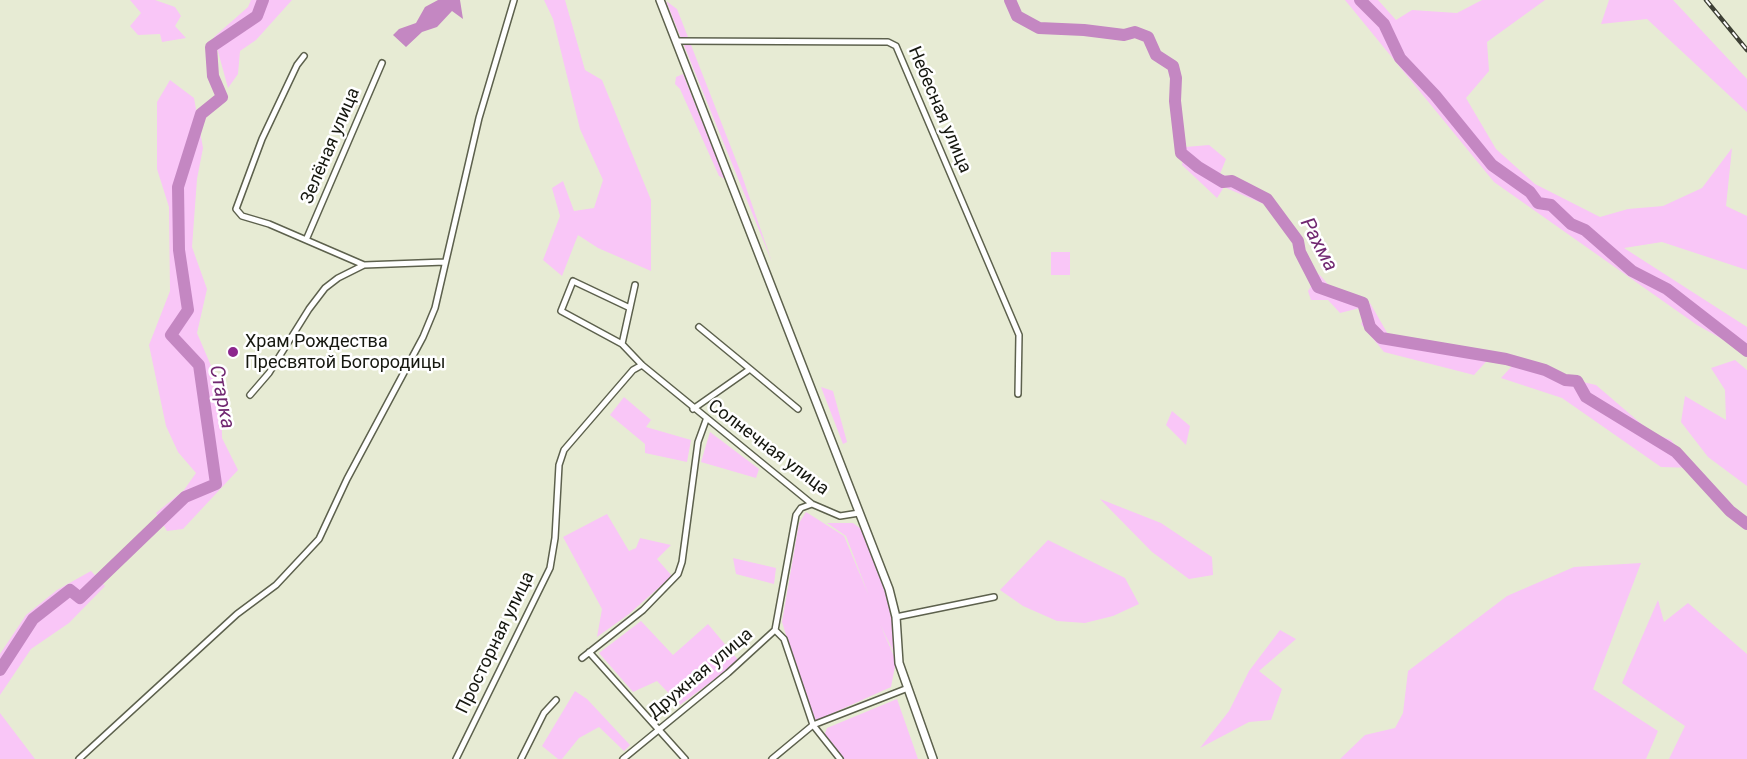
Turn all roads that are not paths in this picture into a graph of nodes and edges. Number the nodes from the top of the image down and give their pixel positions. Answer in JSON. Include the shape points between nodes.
{"nodes":[{"id":1,"x":514,"y":0,"type":"edge"},
{"id":2,"x":660,"y":0,"type":"edge"},
{"id":3,"x":676,"y":41,"type":"junction"},
{"id":4,"x":304,"y":56,"type":"dead end"},
{"id":5,"x":382,"y":63,"type":"dead end"},
{"id":6,"x":306,"y":240,"type":"junction"},
{"id":7,"x":445,"y":262,"type":"junction"},
{"id":8,"x":364,"y":265,"type":"junction"},
{"id":9,"x":635,"y":285,"type":"dead end"},
{"id":10,"x":630,"y":308,"type":"junction"},
{"id":11,"x":699,"y":327,"type":"dead end"},
{"id":12,"x":622,"y":344,"type":"junction"},
{"id":13,"x":642,"y":366,"type":"junction"},
{"id":14,"x":750,"y":369,"type":"junction"},
{"id":15,"x":1018,"y":394,"type":"dead end"},
{"id":16,"x":250,"y":395,"type":"dead end"},
{"id":17,"x":693,"y":409,"type":"junction"},
{"id":18,"x":798,"y":409,"type":"dead end"},
{"id":19,"x":706,"y":420,"type":"junction"},
{"id":20,"x":812,"y":504,"type":"junction"},
{"id":21,"x":859,"y":513,"type":"junction"},
{"id":22,"x":994,"y":597,"type":"dead end"},
{"id":23,"x":896,"y":617,"type":"junction"},
{"id":24,"x":775,"y":630,"type":"junction"},
{"id":25,"x":589,"y":652,"type":"junction"},
{"id":26,"x":582,"y":658,"type":"dead end"},
{"id":27,"x":908,"y":688,"type":"junction"},
{"id":28,"x":556,"y":700,"type":"dead end"},
{"id":29,"x":813,"y":725,"type":"junction"},
{"id":30,"x":657,"y":729,"type":"junction"},
{"id":31,"x":79,"y":759,"type":"edge"},
{"id":32,"x":456,"y":759,"type":"edge"},
{"id":33,"x":521,"y":759,"type":"edge"},
{"id":34,"x":623,"y":759,"type":"edge"},
{"id":35,"x":684,"y":759,"type":"edge"},
{"id":36,"x":772,"y":759,"type":"edge"},
{"id":37,"x":840,"y":759,"type":"edge"},
{"id":38,"x":933,"y":759,"type":"edge"}],
"edges":[{"from":1,"to":7,"type":"street","via":[[479,117]]},
{"from":2,"to":3,"type":"street"},
{"from":3,"to":15,"type":"street","name":"Небесная улица","via":[[888,42],[896,46],[1019,335]]},
{"from":3,"to":21,"type":"street"},
{"from":4,"to":6,"type":"street","via":[[262,140],[236,209],[242,216]]},
{"from":5,"to":6,"type":"street","name":"Зелёная улица"},
{"from":6,"to":8,"type":"street"},
{"from":7,"to":8,"type":"street"},
{"from":7,"to":31,"type":"street","via":[[435,308],[423,338],[347,479],[320,539],[276,585],[237,614]]},
{"from":8,"to":16,"type":"street","via":[[325,288]]},
{"from":9,"to":10,"type":"street"},
{"from":10,"to":12,"type":"street"},
{"from":10,"to":12,"type":"street","name":"Солнечная улица","via":[[573,281],[561,311]]},
{"from":11,"to":14,"type":"street"},
{"from":12,"to":13,"type":"street","name":"Солнечная улица"},
{"from":13,"to":17,"type":"street","name":"Солнечная улица"},
{"from":13,"to":32,"type":"street","name":"Просторная улица","via":[[633,370],[564,450],[559,465],[550,568]]},
{"from":14,"to":17,"type":"street","name":"Солнечная улица"},
{"from":14,"to":18,"type":"street"},
{"from":17,"to":19,"type":"street","name":"Солнечная улица"},
{"from":19,"to":20,"type":"street","name":"Солнечная улица"},
{"from":19,"to":25,"type":"street","via":[[698,442],[678,574],[643,610]]},
{"from":20,"to":21,"type":"street","name":"Солнечная улица","via":[[840,516]]},
{"from":20,"to":24,"type":"street","name":"Дружная улица","via":[[796,515]]},
{"from":21,"to":23,"type":"street"},
{"from":22,"to":23,"type":"street"},
{"from":23,"to":27,"type":"street","via":[[897,649]]},
{"from":24,"to":29,"type":"street","via":[[784,639]]},
{"from":24,"to":30,"type":"street","name":"Дружная улица"},
{"from":25,"to":26,"type":"street"},
{"from":25,"to":30,"type":"street"},
{"from":27,"to":29,"type":"street"},
{"from":27,"to":38,"type":"street"},
{"from":28,"to":33,"type":"street","via":[[544,713]]},
{"from":29,"to":36,"type":"street"},
{"from":29,"to":37,"type":"street"},
{"from":30,"to":34,"type":"street","name":"Дружная улица"},
{"from":30,"to":35,"type":"street"}]}
